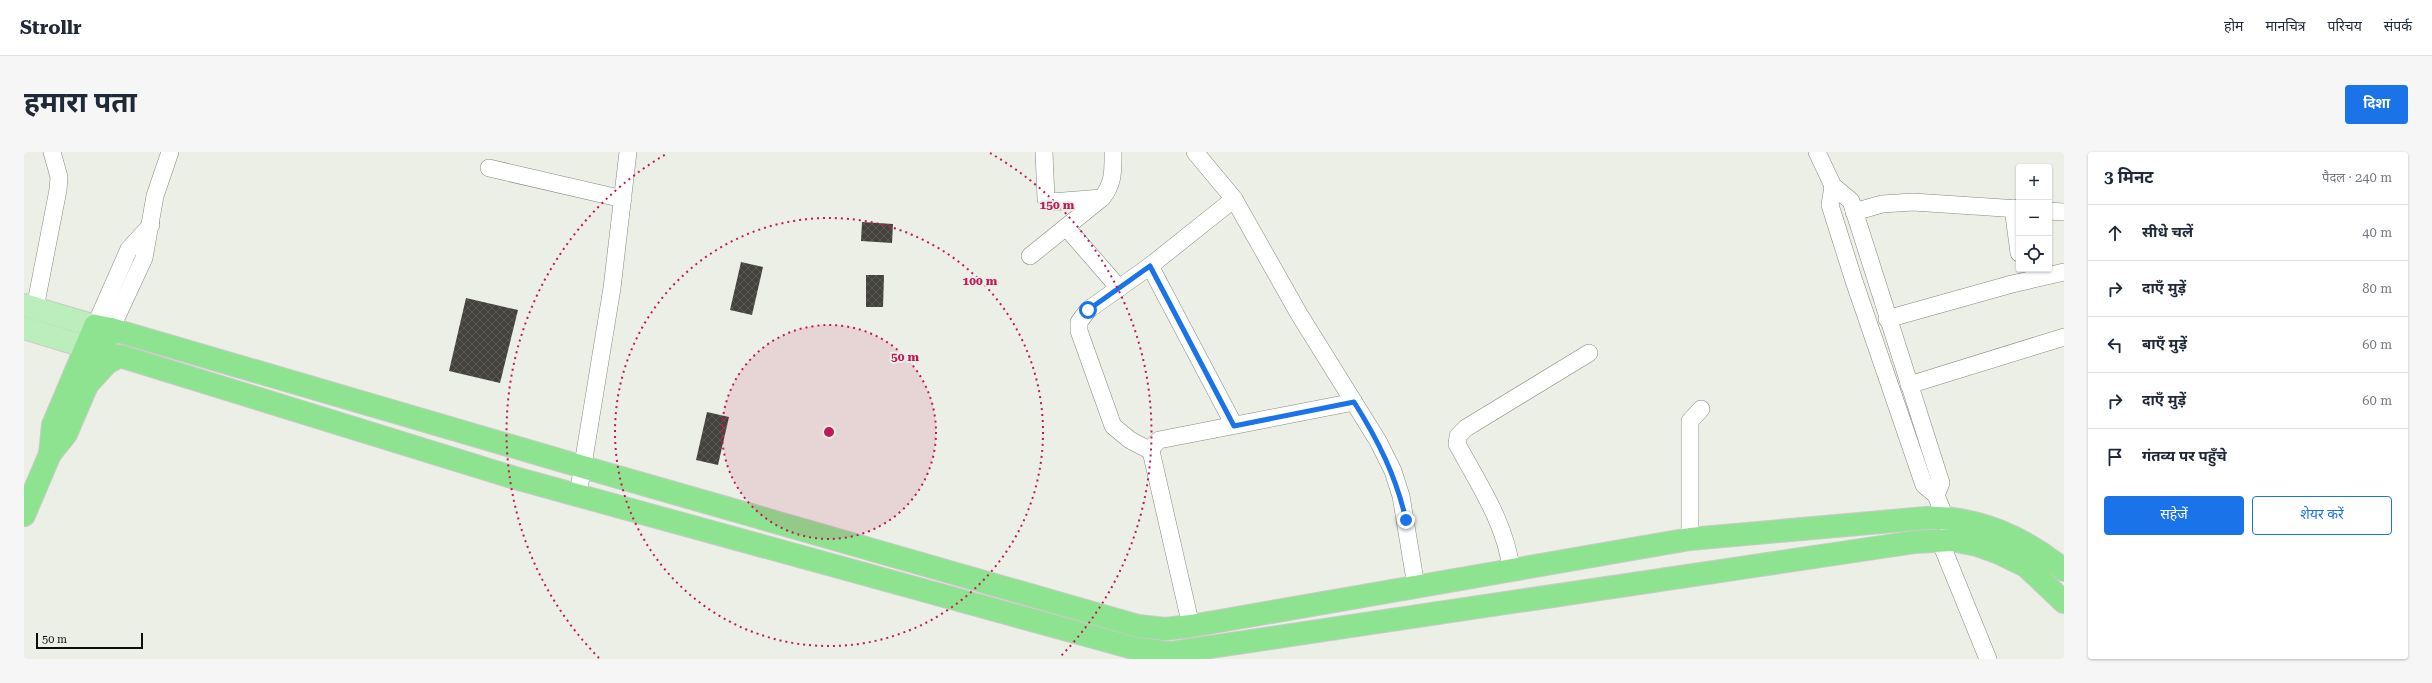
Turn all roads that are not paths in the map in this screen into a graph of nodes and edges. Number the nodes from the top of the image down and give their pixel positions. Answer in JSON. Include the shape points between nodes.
{"nodes":[{"id":1,"x":170,"y":152,"type":"edge"},
{"id":2,"x":628,"y":152,"type":"edge"},
{"id":3,"x":1044,"y":152,"type":"edge"},
{"id":4,"x":1113,"y":152,"type":"edge"},
{"id":5,"x":1195,"y":152,"type":"edge"},
{"id":6,"x":1817,"y":152,"type":"edge"},
{"id":7,"x":55,"y":153,"type":"edge"},
{"id":8,"x":489,"y":168,"type":"dead end"},
{"id":9,"x":1833,"y":186,"type":"junction"},
{"id":10,"x":1102,"y":198,"type":"junction"},
{"id":11,"x":1234,"y":199,"type":"junction"},
{"id":12,"x":623,"y":200,"type":"junction"},
{"id":13,"x":2016,"y":208,"type":"edge"},
{"id":14,"x":2052,"y":211,"type":"edge"},
{"id":15,"x":1854,"y":212,"type":"junction"},
{"id":16,"x":2064,"y":212,"type":"edge"},
{"id":17,"x":1066,"y":227,"type":"junction"},
{"id":18,"x":1030,"y":256,"type":"dead end"},
{"id":19,"x":1150,"y":266,"type":"junction"},
{"id":20,"x":2064,"y":272,"type":"edge"},
{"id":21,"x":2026,"y":274,"type":"edge"},
{"id":22,"x":1119,"y":288,"type":"junction"},
{"id":23,"x":30,"y":307,"type":"edge"},
{"id":24,"x":1887,"y":319,"type":"junction"},
{"id":25,"x":103,"y":327,"type":"junction"},
{"id":26,"x":24,"y":328,"type":"edge"},
{"id":27,"x":2064,"y":337,"type":"edge"},
{"id":28,"x":101,"y":351,"type":"junction"},
{"id":29,"x":1589,"y":353,"type":"dead end"},
{"id":30,"x":1909,"y":385,"type":"junction"},
{"id":31,"x":1354,"y":402,"type":"junction"},
{"id":32,"x":1701,"y":409,"type":"dead end"},
{"id":33,"x":1234,"y":426,"type":"junction"},
{"id":34,"x":1151,"y":451,"type":"junction"},
{"id":35,"x":50,"y":454,"type":"junction"},
{"id":36,"x":583,"y":467,"type":"junction"},
{"id":37,"x":578,"y":495,"type":"junction"},
{"id":38,"x":1936,"y":495,"type":"junction"},
{"id":39,"x":25,"y":509,"type":"edge"},
{"id":40,"x":1945,"y":517,"type":"junction"},
{"id":41,"x":1690,"y":539,"type":"junction"},
{"id":42,"x":1946,"y":541,"type":"junction"},
{"id":43,"x":1511,"y":569,"type":"junction"},
{"id":44,"x":2064,"y":570,"type":"edge"},
{"id":45,"x":1416,"y":586,"type":"junction"},
{"id":46,"x":2064,"y":602,"type":"edge"},
{"id":47,"x":1191,"y":626,"type":"junction"},
{"id":48,"x":1170,"y":656,"type":"edge"},
{"id":49,"x":1988,"y":659,"type":"edge"}],
"edges":[{"from":1,"to":25,"type":"street","via":[[155,196],[151,225],[129,249]]},
{"from":2,"to":12,"type":"street"},
{"from":3,"to":10,"type":"street","via":[[1046,199],[1051,202]]},
{"from":4,"to":10,"type":"street","via":[[1113,181]]},
{"from":5,"to":11,"type":"street"},
{"from":6,"to":9,"type":"street"},
{"from":7,"to":23,"type":"street","via":[[59,177],[58,190]]},
{"from":8,"to":12,"type":"street"},
{"from":9,"to":15,"type":"street","via":[[1851,201]]},
{"from":9,"to":38,"type":"street","via":[[1830,205],[1854,281],[1924,485]]},
{"from":10,"to":17,"type":"street"},
{"from":11,"to":19,"type":"street"},
{"from":11,"to":31,"type":"street","via":[[1299,314]]},
{"from":12,"to":36,"type":"street","via":[[612,288]]},
{"from":13,"to":15,"type":"street","via":[[1913,202],[1882,204]]},
{"from":14,"to":16,"type":"street"},
{"from":15,"to":24,"type":"street"},
{"from":17,"to":18,"type":"street"},
{"from":17,"to":22,"type":"street"},
{"from":19,"to":22,"type":"street"},
{"from":19,"to":33,"type":"street"},
{"from":20,"to":21,"type":"street"},
{"from":21,"to":24,"type":"street"},
{"from":22,"to":34,"type":"street","via":[[1082,315],[1079,331],[1113,426],[1130,440]]},
{"from":23,"to":25,"type":"main road"},
{"from":24,"to":30,"type":"street"},
{"from":25,"to":28,"type":"highway"},
{"from":25,"to":36,"type":"highway"},
{"from":26,"to":28,"type":"main road"},
{"from":27,"to":30,"type":"street"},
{"from":28,"to":35,"type":"highway","via":[[53,425]]},
{"from":28,"to":35,"type":"highway","via":[[107,363],[85,387],[66,434]]},
{"from":28,"to":37,"type":"highway"},
{"from":29,"to":43,"type":"street","via":[[1466,428],[1458,436],[1457,444],[1504,534]]},
{"from":30,"to":38,"type":"street","via":[[1941,483]]},
{"from":31,"to":33,"type":"street"},
{"from":31,"to":45,"type":"street","via":[[1393,471],[1406,520]]},
{"from":32,"to":41,"type":"street","via":[[1690,421]]},
{"from":33,"to":34,"type":"street","via":[[1159,440]]},
{"from":34,"to":47,"type":"street"},
{"from":35,"to":39,"type":"highway"},
{"from":36,"to":37,"type":"street"},
{"from":36,"to":47,"type":"highway","via":[[1138,626],[1165,629]]},
{"from":37,"to":48,"type":"highway"},
{"from":38,"to":40,"type":"street"},
{"from":40,"to":41,"type":"highway"},
{"from":40,"to":42,"type":"street"},
{"from":40,"to":44,"type":"highway","via":[[1979,523],[2008,534],[2044,553]]},
{"from":41,"to":43,"type":"highway"},
{"from":42,"to":46,"type":"highway","via":[[1977,545],[2026,566]]},
{"from":42,"to":48,"type":"highway","via":[[1915,542]]},
{"from":42,"to":49,"type":"street"},
{"from":43,"to":45,"type":"highway"},
{"from":45,"to":47,"type":"highway"}]}
